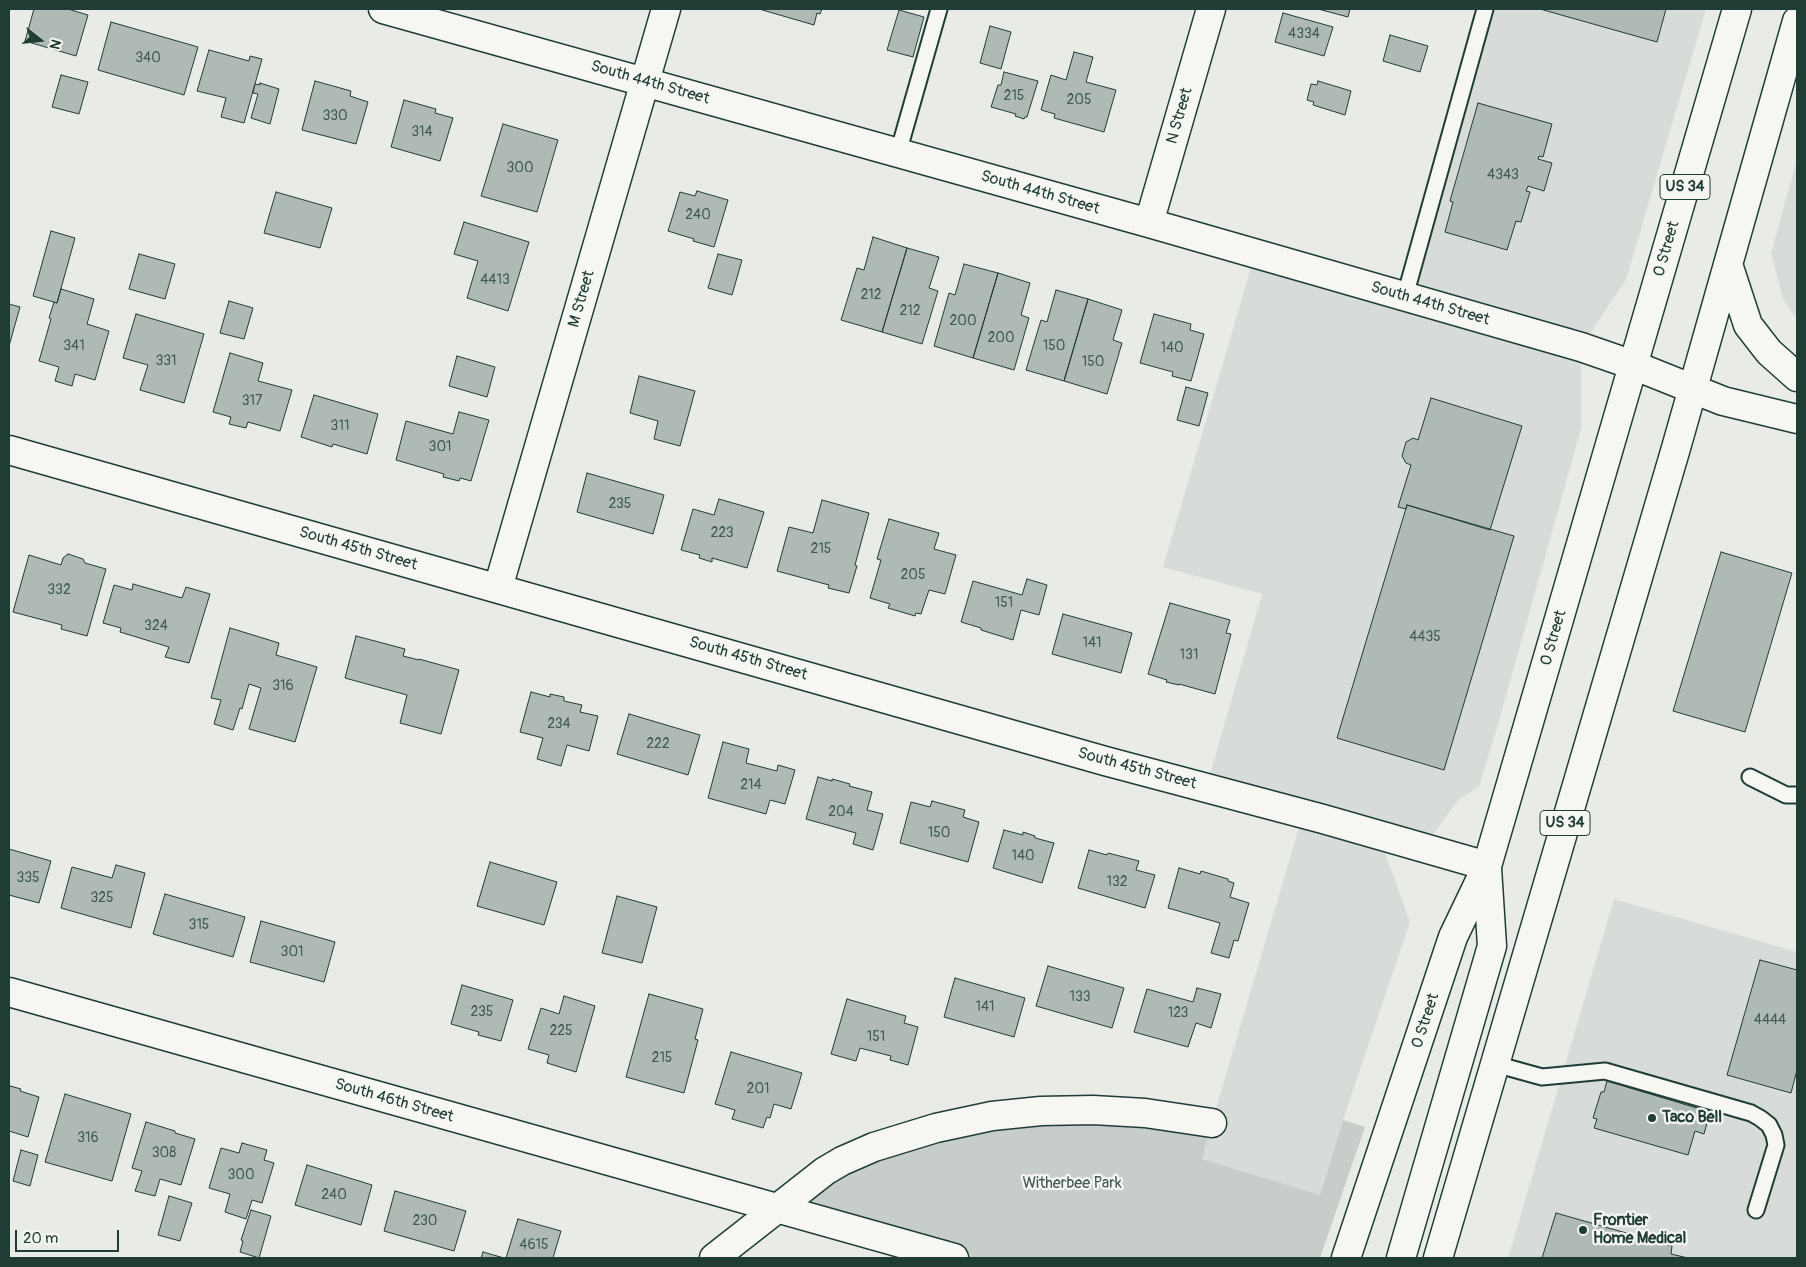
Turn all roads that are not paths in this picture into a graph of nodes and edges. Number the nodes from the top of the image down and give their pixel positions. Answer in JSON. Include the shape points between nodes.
{"nodes":[{"id":1,"x":666,"y":9,"type":"edge"},
{"id":2,"x":939,"y":9,"type":"edge"},
{"id":3,"x":1211,"y":9,"type":"edge"},
{"id":4,"x":1485,"y":9,"type":"edge"},
{"id":5,"x":1737,"y":9,"type":"edge"},
{"id":6,"x":391,"y":10,"type":"edge"},
{"id":7,"x":1797,"y":21,"type":"edge"},
{"id":8,"x":646,"y":81,"type":"junction"},
{"id":9,"x":898,"y":153,"type":"junction"},
{"id":10,"x":1149,"y":223,"type":"junction"},
{"id":11,"x":1728,"y":264,"type":"junction"},
{"id":12,"x":1405,"y":296,"type":"junction"},
{"id":13,"x":1633,"y":365,"type":"junction"},
{"id":14,"x":1797,"y":377,"type":"edge"},
{"id":15,"x":1693,"y":388,"type":"junction"},
{"id":16,"x":1797,"y":419,"type":"edge"},
{"id":17,"x":9,"y":450,"type":"edge"},
{"id":18,"x":498,"y":588,"type":"junction"},
{"id":19,"x":1750,"y":777,"type":"dead end"},
{"id":20,"x":1797,"y":795,"type":"edge"},
{"id":21,"x":1487,"y":866,"type":"junction"},
{"id":22,"x":9,"y":992,"type":"edge"},
{"id":23,"x":1495,"y":1064,"type":"junction"},
{"id":24,"x":1212,"y":1123,"type":"dead end"},
{"id":25,"x":779,"y":1208,"type":"junction"},
{"id":26,"x":1756,"y":1210,"type":"dead end"},
{"id":27,"x":714,"y":1258,"type":"edge"},
{"id":28,"x":954,"y":1258,"type":"edge"},
{"id":29,"x":1346,"y":1258,"type":"edge"},
{"id":30,"x":1401,"y":1258,"type":"edge"},
{"id":31,"x":1438,"y":1258,"type":"edge"}],
"edges":[{"from":1,"to":8,"type":"street","name":"M Street"},
{"from":2,"to":9,"type":"lane"},
{"from":3,"to":10,"type":"street","name":"N Street"},
{"from":4,"to":12,"type":"lane"},
{"from":5,"to":13,"type":"street","name":"O Street","number":"US 34"},
{"from":6,"to":8,"type":"street","name":"South 44th Street"},
{"from":7,"to":11,"type":"street","number":"US 34"},
{"from":8,"to":9,"type":"street","name":"South 44th Street"},
{"from":8,"to":18,"type":"street","name":"M Street"},
{"from":9,"to":10,"type":"street","name":"South 44th Street"},
{"from":10,"to":12,"type":"street","name":"South 44th Street"},
{"from":11,"to":14,"type":"street","via":[[1748,325],[1769,352]]},
{"from":11,"to":15,"type":"street","number":"US 34"},
{"from":12,"to":13,"type":"street","name":"South 44th Street"},
{"from":13,"to":15,"type":"street","name":"South 44th Street"},
{"from":13,"to":21,"type":"street","name":"O Street","number":"US 34"},
{"from":15,"to":16,"type":"street","name":"South 44th Street","via":[[1723,401]]},
{"from":15,"to":23,"type":"street","number":"US 34"},
{"from":17,"to":18,"type":"street","name":"South 45th Street"},
{"from":18,"to":21,"type":"street","name":"South 45th Street"},
{"from":19,"to":20,"type":"lane","via":[[1786,795]]},
{"from":21,"to":29,"type":"street","name":"O Street","number":"US 34","via":[[1453,938]]},
{"from":21,"to":30,"type":"street","via":[[1492,946]]},
{"from":22,"to":25,"type":"street","name":"South 46th Street"},
{"from":23,"to":26,"type":"lane","via":[[1542,1077],[1605,1071],[1760,1118],[1769,1125],[1776,1145]]},
{"from":23,"to":31,"type":"street","number":"US 34"},
{"from":24,"to":25,"type":"street","via":[[1145,1113],[1093,1110],[992,1116],[936,1128],[842,1160]]},
{"from":25,"to":27,"type":"street"},
{"from":25,"to":28,"type":"street","name":"South 46th Street"}]}
